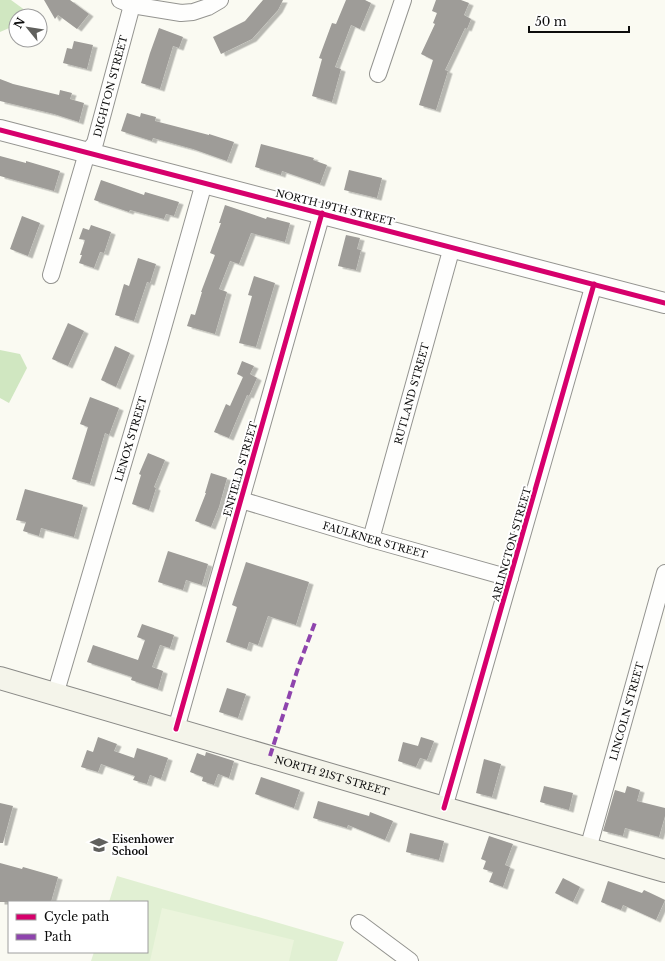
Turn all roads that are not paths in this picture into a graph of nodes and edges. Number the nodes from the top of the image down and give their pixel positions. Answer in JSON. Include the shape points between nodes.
{"nodes":[{"id":1,"x":220,"y":0,"type":"edge"},
{"id":2,"x":403,"y":0,"type":"edge"},
{"id":3,"x":126,"y":2,"type":"edge"},
{"id":4,"x":378,"y":74,"type":"dead end"},
{"id":5,"x":0,"y":130,"type":"edge"},
{"id":6,"x":87,"y":153,"type":"junction"},
{"id":7,"x":204,"y":183,"type":"junction"},
{"id":8,"x":322,"y":213,"type":"junction"},
{"id":9,"x":452,"y":247,"type":"junction"},
{"id":10,"x":51,"y":275,"type":"dead end"},
{"id":11,"x":594,"y":284,"type":"junction"},
{"id":12,"x":665,"y":303,"type":"edge"},
{"id":13,"x":241,"y":500,"type":"junction"},
{"id":14,"x":371,"y":539,"type":"junction"},
{"id":15,"x":665,"y":573,"type":"edge"},
{"id":16,"x":510,"y":578,"type":"junction"},
{"id":17,"x":0,"y":678,"type":"edge"},
{"id":18,"x":55,"y":695,"type":"junction"},
{"id":19,"x":176,"y":729,"type":"junction"},
{"id":20,"x":444,"y":808,"type":"junction"},
{"id":21,"x":588,"y":849,"type":"junction"},
{"id":22,"x":665,"y":871,"type":"edge"},
{"id":23,"x":359,"y":923,"type":"dead end"},
{"id":24,"x":410,"y":961,"type":"edge"}],
"edges":[{"from":1,"to":3,"type":"street","name":"DIGHTON STREET","via":[[208,7],[181,13]]},
{"from":2,"to":4,"type":"street"},
{"from":3,"to":6,"type":"street","name":"DIGHTON STREET","via":[[95,143]]},
{"from":5,"to":6,"type":"street","name":"NORTH 19TH STREET"},
{"from":6,"to":7,"type":"street","name":"NORTH 19TH STREET"},
{"from":6,"to":10,"type":"street","name":"DIGHTON STREET"},
{"from":7,"to":8,"type":"street","name":"NORTH 19TH STREET"},
{"from":7,"to":18,"type":"street","name":"LENOX STREET"},
{"from":8,"to":9,"type":"street","name":"NORTH 19TH STREET"},
{"from":8,"to":13,"type":"street","name":"ENFIELD STREET"},
{"from":9,"to":11,"type":"street","name":"NORTH 19TH STREET"},
{"from":9,"to":14,"type":"street","name":"RUTLAND STREET"},
{"from":11,"to":12,"type":"street","name":"NORTH 19TH STREET"},
{"from":11,"to":16,"type":"street","name":"ARLINGTON STREET"},
{"from":13,"to":14,"type":"street","name":"FAULKNER STREET"},
{"from":13,"to":19,"type":"street","name":"ENFIELD STREET"},
{"from":14,"to":16,"type":"street","name":"FAULKNER STREET"},
{"from":15,"to":21,"type":"street","name":"LINCOLN STREET"},
{"from":16,"to":20,"type":"street","name":"ARLINGTON STREET"},
{"from":17,"to":18,"type":"main road","name":"NORTH 21ST STREET"},
{"from":18,"to":19,"type":"main road","name":"NORTH 21ST STREET"},
{"from":19,"to":20,"type":"main road","name":"NORTH 21ST STREET"},
{"from":20,"to":21,"type":"main road","name":"NORTH 21ST STREET"},
{"from":21,"to":22,"type":"main road","name":"NORTH 21ST STREET"},
{"from":23,"to":24,"type":"street"}]}
